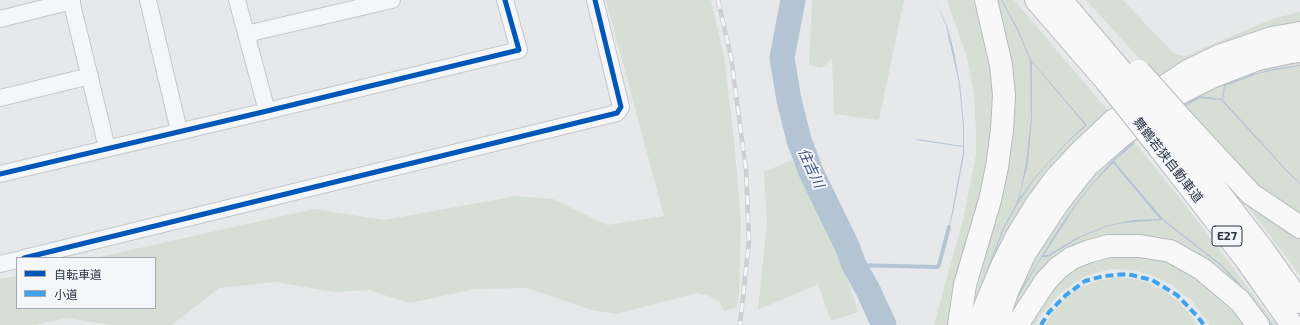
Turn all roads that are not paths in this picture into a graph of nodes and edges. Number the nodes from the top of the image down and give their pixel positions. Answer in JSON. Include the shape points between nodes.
{"nodes":[{"id":1,"x":72,"y":0,"type":"edge"},
{"id":2,"x":148,"y":0,"type":"edge"},
{"id":3,"x":237,"y":0,"type":"edge"},
{"id":4,"x":392,"y":0,"type":"edge"},
{"id":5,"x":505,"y":0,"type":"edge"},
{"id":6,"x":595,"y":0,"type":"edge"},
{"id":7,"x":986,"y":0,"type":"edge"},
{"id":8,"x":1036,"y":0,"type":"edge"},
{"id":9,"x":1061,"y":0,"type":"edge"},
{"id":10,"x":1073,"y":0,"type":"edge"},
{"id":11,"x":0,"y":19,"type":"edge"},
{"id":12,"x":1300,"y":33,"type":"edge"},
{"id":13,"x":246,"y":34,"type":"junction"},
{"id":14,"x":1300,"y":51,"type":"edge"},
{"id":15,"x":1122,"y":74,"type":"junction"},
{"id":16,"x":90,"y":76,"type":"junction"},
{"id":17,"x":0,"y":98,"type":"edge"},
{"id":18,"x":267,"y":111,"type":"junction"},
{"id":19,"x":179,"y":131,"type":"junction"},
{"id":20,"x":1175,"y":137,"type":"junction"},
{"id":21,"x":107,"y":148,"type":"junction"},
{"id":22,"x":0,"y":174,"type":"edge"},
{"id":23,"x":1300,"y":227,"type":"edge"},
{"id":24,"x":28,"y":257,"type":"edge"},
{"id":25,"x":16,"y":260,"type":"edge"},
{"id":26,"x":0,"y":264,"type":"edge"},
{"id":27,"x":1300,"y":302,"type":"edge"},
{"id":28,"x":959,"y":325,"type":"edge"},
{"id":29,"x":979,"y":325,"type":"edge"},
{"id":30,"x":996,"y":325,"type":"edge"},
{"id":31,"x":1017,"y":325,"type":"edge"},
{"id":32,"x":1258,"y":325,"type":"edge"},
{"id":33,"x":1292,"y":325,"type":"edge"}],
"edges":[{"from":1,"to":11,"type":"street"},
{"from":1,"to":16,"type":"street"},
{"from":2,"to":19,"type":"street"},
{"from":3,"to":13,"type":"street"},
{"from":4,"to":13,"type":"street"},
{"from":5,"to":18,"type":"street","via":[[519,50]]},
{"from":6,"to":24,"type":"street","via":[[621,107],[617,113]]},
{"from":7,"to":28,"type":"highway","via":[[1001,66],[1004,96],[1002,123],[990,200],[965,285]]},
{"from":8,"to":15,"type":"highway","name":"舞鶴若狭自動車道","number":"E27"},
{"from":9,"to":15,"type":"highway","name":"舞鶴若狭自動車道","number":"E27"},
{"from":10,"to":15,"type":"highway"},
{"from":12,"to":29,"type":"highway","via":[[1272,38],[1219,56],[1188,71],[1113,121],[1055,179],[1036,205],[1001,268]]},
{"from":13,"to":18,"type":"street"},
{"from":14,"to":30,"type":"highway","via":[[1258,59],[1180,93],[1120,137],[1087,166],[1058,202],[1026,253],[1007,292]]},
{"from":15,"to":20,"type":"highway","name":"舞鶴若狭自動車道","number":"E27","bridge":true},
{"from":15,"to":20,"type":"highway","bridge":true},
{"from":16,"to":17,"type":"street"},
{"from":16,"to":21,"type":"street"},
{"from":18,"to":19,"type":"street"},
{"from":19,"to":21,"type":"street"},
{"from":20,"to":23,"type":"highway"},
{"from":20,"to":27,"type":"highway","name":"舞鶴若狭自動車道","number":"E27","via":[[1264,251]]},
{"from":20,"to":33,"type":"highway","name":"舞鶴若狭自動車道","number":"E27","via":[[1247,261]]},
{"from":21,"to":22,"type":"street"},
{"from":25,"to":26,"type":"street"},
{"from":31,"to":32,"type":"highway","via":[[1045,282],[1072,258],[1109,246],[1140,246],[1170,251],[1202,268],[1240,301]]}]}
